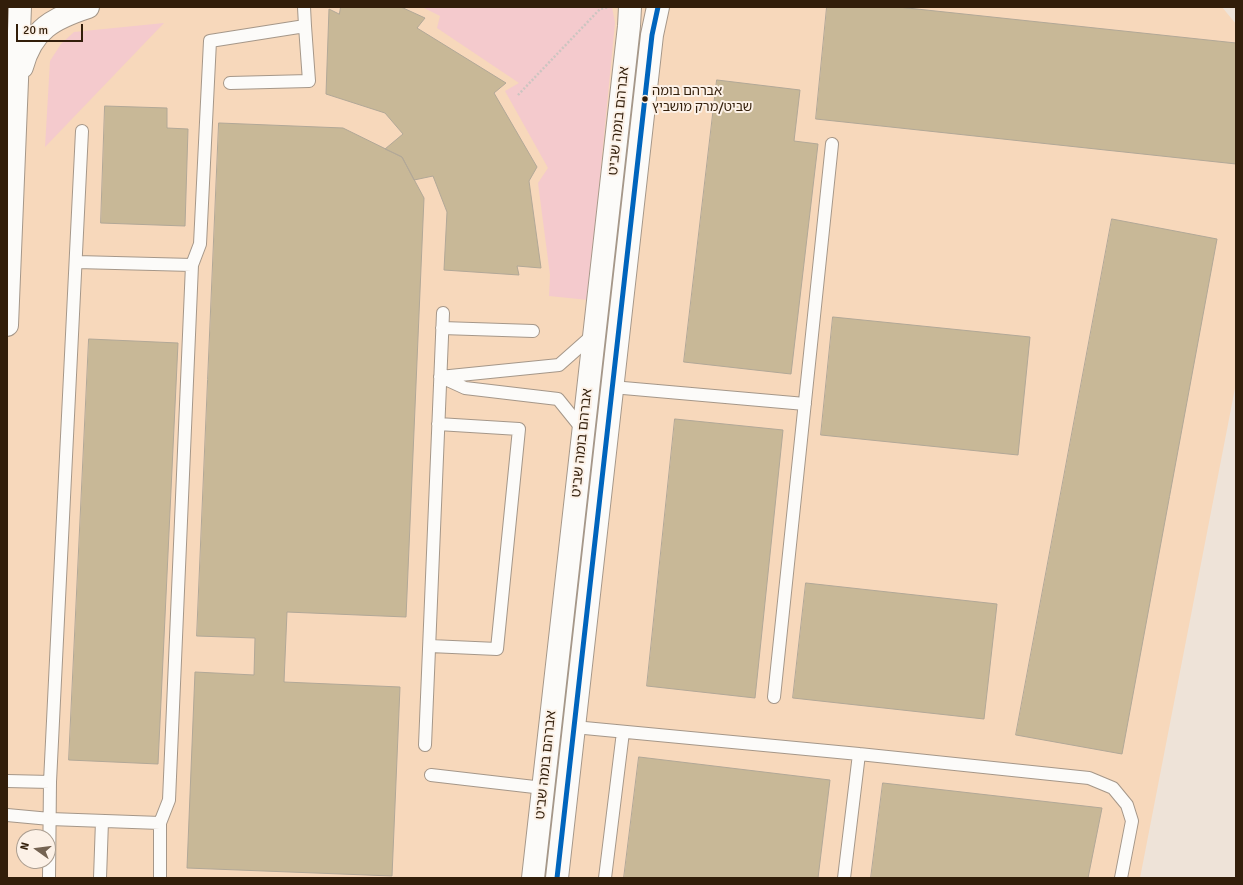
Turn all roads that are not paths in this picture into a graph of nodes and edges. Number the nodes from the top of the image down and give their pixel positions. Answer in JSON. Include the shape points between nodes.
{"nodes":[{"id":1,"x":20,"y":7,"type":"edge"},
{"id":2,"x":88,"y":7,"type":"edge"},
{"id":3,"x":304,"y":7,"type":"edge"},
{"id":4,"x":630,"y":7,"type":"edge"},
{"id":5,"x":658,"y":7,"type":"edge"},
{"id":6,"x":305,"y":26,"type":"junction"},
{"id":7,"x":230,"y":83,"type":"dead end"},
{"id":8,"x":17,"y":85,"type":"junction"},
{"id":9,"x":82,"y":131,"type":"dead end"},
{"id":10,"x":832,"y":144,"type":"dead end"},
{"id":11,"x":77,"y":262,"type":"junction"},
{"id":12,"x":192,"y":265,"type":"junction"},
{"id":13,"x":443,"y":314,"type":"dead end"},
{"id":14,"x":7,"y":325,"type":"edge"},
{"id":15,"x":442,"y":328,"type":"junction"},
{"id":16,"x":533,"y":331,"type":"dead end"},
{"id":17,"x":595,"y":333,"type":"junction"},
{"id":18,"x":440,"y":377,"type":"junction"},
{"id":19,"x":612,"y":387,"type":"junction"},
{"id":20,"x":805,"y":404,"type":"junction"},
{"id":21,"x":438,"y":424,"type":"junction"},
{"id":22,"x":584,"y":430,"type":"junction"},
{"id":23,"x":430,"y":646,"type":"junction"},
{"id":24,"x":774,"y":697,"type":"dead end"},
{"id":25,"x":574,"y":727,"type":"junction"},
{"id":26,"x":623,"y":732,"type":"junction"},
{"id":27,"x":426,"y":745,"type":"dead end"},
{"id":28,"x":859,"y":754,"type":"junction"},
{"id":29,"x":431,"y":775,"type":"dead end"},
{"id":30,"x":7,"y":781,"type":"edge"},
{"id":31,"x":50,"y":782,"type":"junction"},
{"id":32,"x":543,"y":788,"type":"junction"},
{"id":33,"x":7,"y":815,"type":"edge"},
{"id":34,"x":50,"y":819,"type":"junction"},
{"id":35,"x":102,"y":820,"type":"junction"},
{"id":36,"x":160,"y":823,"type":"junction"},
{"id":37,"x":49,"y":878,"type":"edge"},
{"id":38,"x":100,"y":878,"type":"edge"},
{"id":39,"x":160,"y":878,"type":"edge"},
{"id":40,"x":533,"y":878,"type":"edge"},
{"id":41,"x":557,"y":878,"type":"edge"},
{"id":42,"x":605,"y":878,"type":"edge"},
{"id":43,"x":844,"y":878,"type":"edge"},
{"id":44,"x":1121,"y":878,"type":"edge"}],
"edges":[{"from":1,"to":8,"type":"street"},
{"from":2,"to":8,"type":"street","via":[[68,13],[43,29],[24,57]]},
{"from":3,"to":6,"type":"lane"},
{"from":4,"to":17,"type":"street","name":"אברהם בומה שביט"},
{"from":5,"to":19,"type":"street","name":"אברהם בומה שביט","via":[[652,35]]},
{"from":6,"to":7,"type":"lane","via":[[309,81]]},
{"from":6,"to":12,"type":"lane","via":[[210,40],[200,244]]},
{"from":8,"to":14,"type":"street"},
{"from":9,"to":11,"type":"lane"},
{"from":10,"to":20,"type":"lane"},
{"from":11,"to":12,"type":"lane"},
{"from":11,"to":31,"type":"lane"},
{"from":12,"to":36,"type":"lane","via":[[169,800]]},
{"from":13,"to":15,"type":"lane"},
{"from":15,"to":16,"type":"lane"},
{"from":15,"to":18,"type":"lane"},
{"from":17,"to":18,"type":"lane","via":[[559,366]]},
{"from":17,"to":22,"type":"street","name":"אברהם בומה שביט"},
{"from":18,"to":21,"type":"lane"},
{"from":18,"to":22,"type":"lane","via":[[465,388],[558,399]]},
{"from":19,"to":20,"type":"lane"},
{"from":19,"to":25,"type":"street","name":"אברהם בומה שביט"},
{"from":20,"to":24,"type":"lane"},
{"from":21,"to":23,"type":"lane"},
{"from":21,"to":23,"type":"lane","via":[[519,429],[497,649]]},
{"from":22,"to":32,"type":"street","name":"אברהם בומה שביט"},
{"from":23,"to":27,"type":"lane"},
{"from":25,"to":26,"type":"lane"},
{"from":25,"to":41,"type":"street","name":"אברהם בומה שביט"},
{"from":26,"to":28,"type":"lane"},
{"from":26,"to":42,"type":"lane"},
{"from":28,"to":43,"type":"lane"},
{"from":28,"to":44,"type":"lane","via":[[1089,778],[1113,788],[1127,805],[1132,821]]},
{"from":29,"to":32,"type":"lane"},
{"from":30,"to":31,"type":"lane"},
{"from":31,"to":34,"type":"lane"},
{"from":32,"to":40,"type":"street","name":"אברהם בומה שביט"},
{"from":33,"to":34,"type":"lane"},
{"from":34,"to":35,"type":"lane"},
{"from":34,"to":37,"type":"lane"},
{"from":35,"to":36,"type":"lane"},
{"from":35,"to":38,"type":"lane"},
{"from":36,"to":39,"type":"lane"}]}
